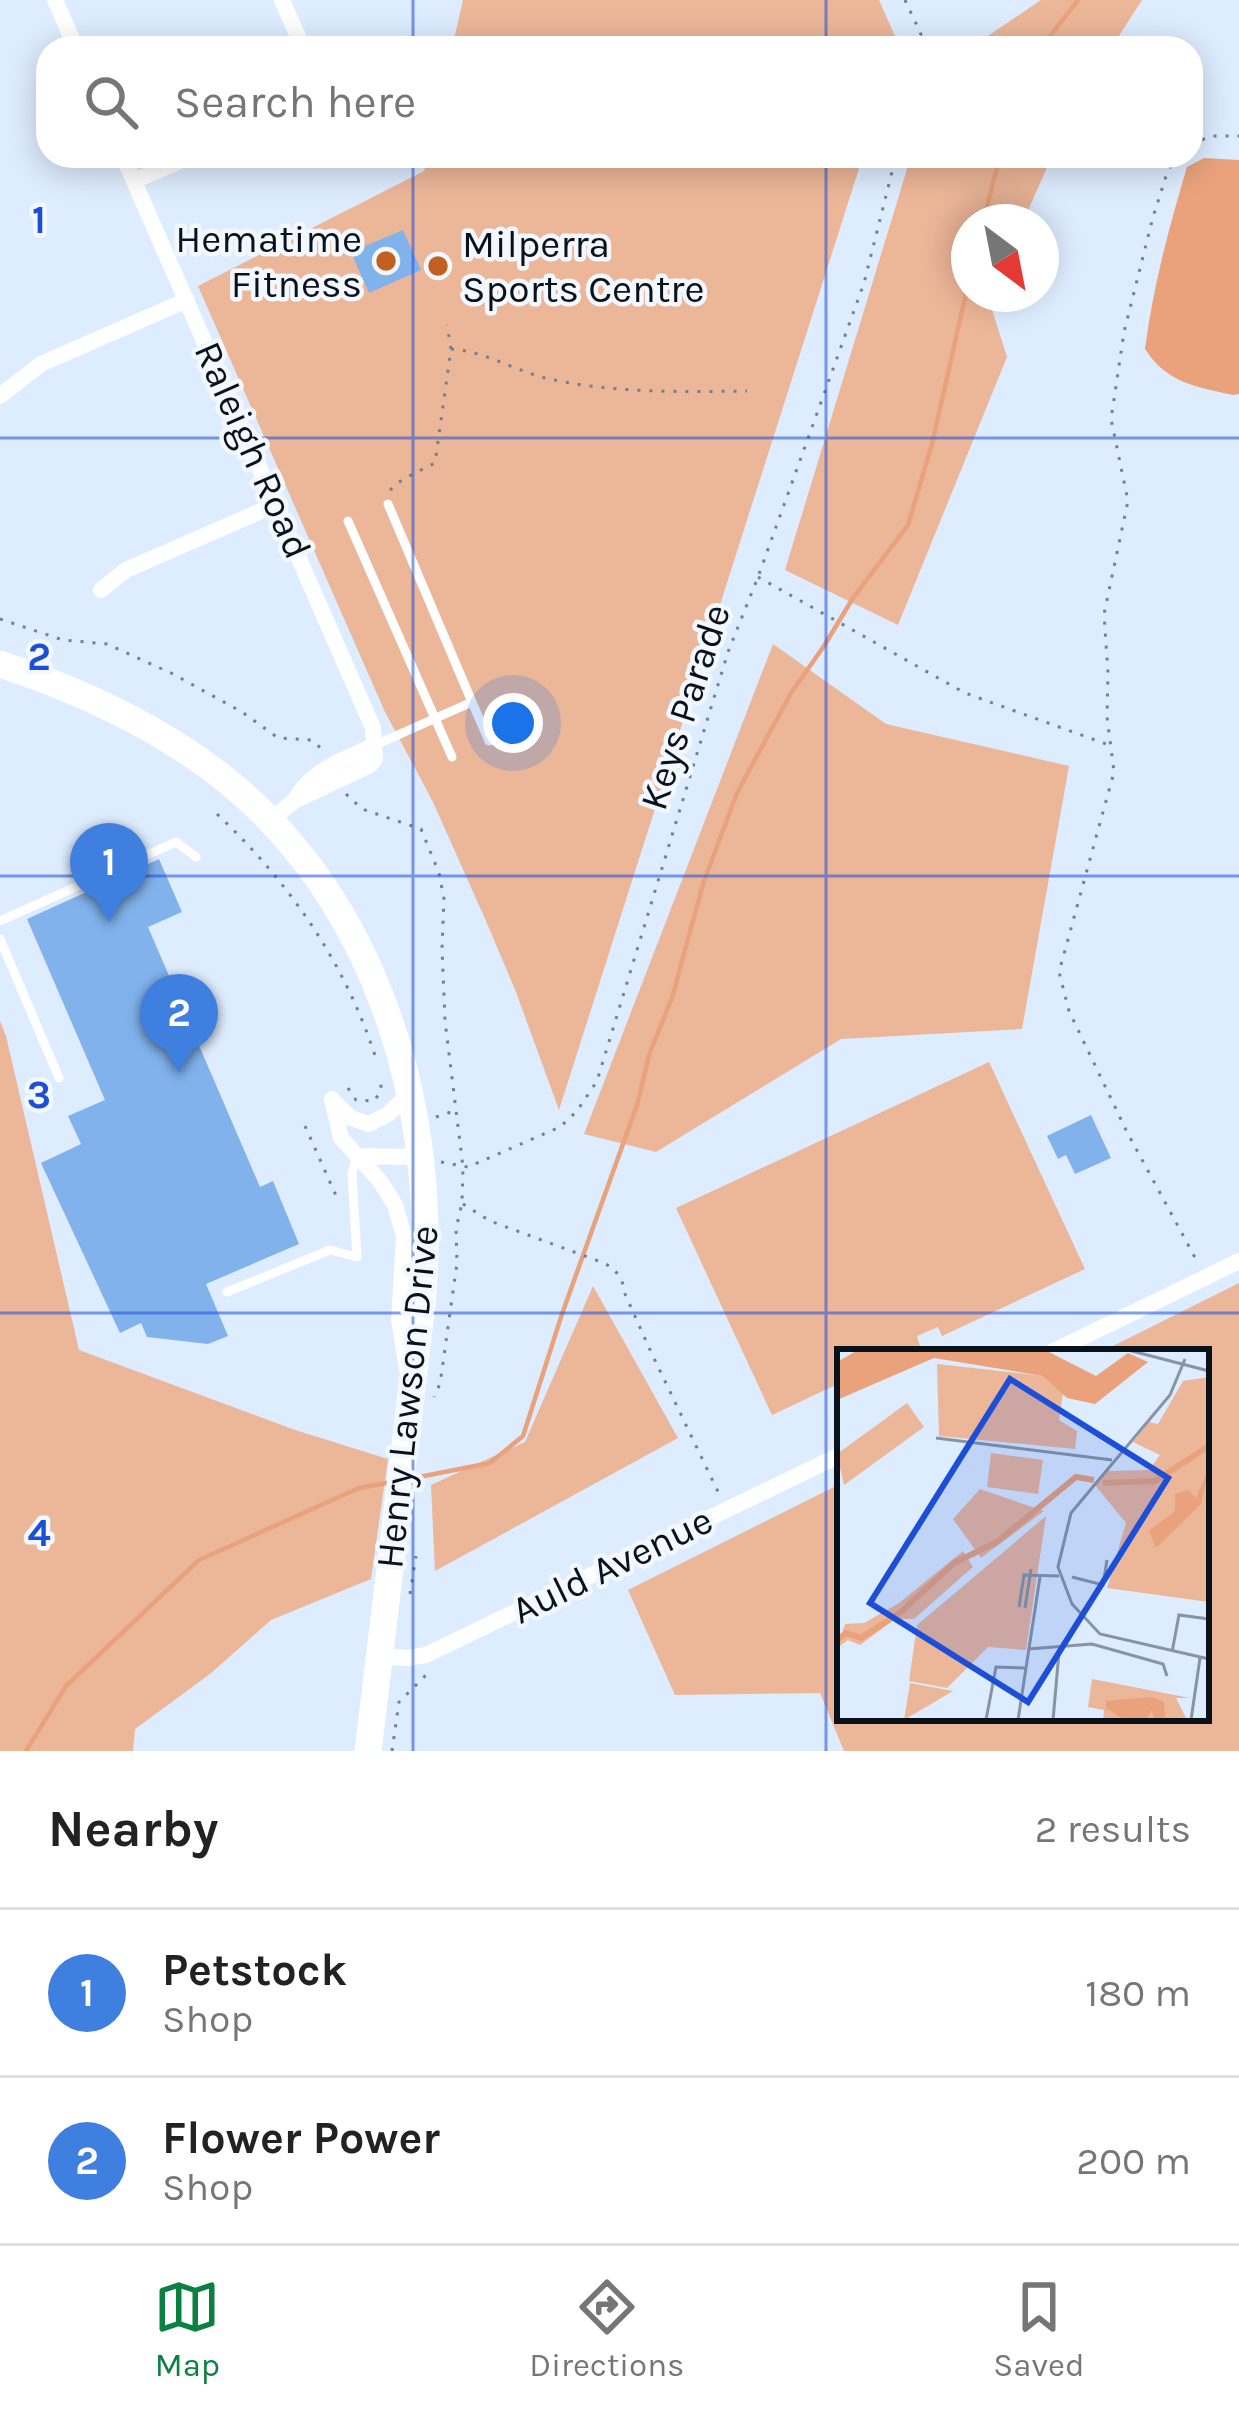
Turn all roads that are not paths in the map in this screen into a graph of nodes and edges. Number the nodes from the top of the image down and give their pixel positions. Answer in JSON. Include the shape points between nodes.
{"nodes":[{"id":1,"x":55,"y":0,"type":"edge"},
{"id":2,"x":282,"y":0,"type":"edge"},
{"id":3,"x":71,"y":36,"type":"edge"},
{"id":4,"x":298,"y":36,"type":"edge"},
{"id":5,"x":128,"y":168,"type":"edge"},
{"id":6,"x":164,"y":168,"type":"edge"},
{"id":7,"x":134,"y":181,"type":"junction"},
{"id":8,"x":187,"y":300,"type":"junction"},
{"id":9,"x":1,"y":393,"type":"edge"},
{"id":10,"x":277,"y":504,"type":"junction"},
{"id":11,"x":388,"y":504,"type":"road end"},
{"id":12,"x":348,"y":521,"type":"dead end"},
{"id":13,"x":101,"y":590,"type":"dead end"},
{"id":14,"x":0,"y":664,"type":"edge"},
{"id":15,"x":472,"y":702,"type":"junction"},
{"id":16,"x":435,"y":720,"type":"junction"},
{"id":17,"x":490,"y":741,"type":"dead end"},
{"id":18,"x":373,"y":746,"type":"junction"},
{"id":19,"x":452,"y":757,"type":"dead end"},
{"id":20,"x":269,"y":821,"type":"junction"},
{"id":21,"x":196,"y":857,"type":"dead end"},
{"id":22,"x":0,"y":921,"type":"edge"},
{"id":23,"x":0,"y":939,"type":"edge"},
{"id":24,"x":59,"y":1078,"type":"dead end"},
{"id":25,"x":410,"y":1094,"type":"junction"},
{"id":26,"x":357,"y":1156,"type":"junction"},
{"id":27,"x":422,"y":1157,"type":"junction"},
{"id":28,"x":1239,"y":1262,"type":"edge"},
{"id":29,"x":227,"y":1292,"type":"dead end"},
{"id":30,"x":1058,"y":1349,"type":"edge"},
{"id":31,"x":420,"y":1399,"type":"junction"},
{"id":32,"x":837,"y":1456,"type":"edge"},
{"id":33,"x":380,"y":1656,"type":"junction"},
{"id":34,"x":368,"y":1751,"type":"edge"}],
"edges":[{"from":1,"to":3,"type":"street"},
{"from":2,"to":4,"type":"street"},
{"from":5,"to":7,"type":"street","name":"Raleigh Road"},
{"from":6,"to":7,"type":"street"},
{"from":7,"to":8,"type":"street","name":"Raleigh Road"},
{"from":8,"to":9,"type":"street","via":[[41,364]]},
{"from":8,"to":10,"type":"street","name":"Raleigh Road"},
{"from":10,"to":13,"type":"street","via":[[127,570]]},
{"from":10,"to":18,"type":"street","name":"Raleigh Road","via":[[371,721]]},
{"from":11,"to":15,"type":"lane"},
{"from":12,"to":16,"type":"lane"},
{"from":14,"to":20,"type":"main road","name":"Henry Lawson Drive","via":[[153,730]]},
{"from":15,"to":16,"type":"lane"},
{"from":15,"to":17,"type":"lane"},
{"from":16,"to":18,"type":"lane"},
{"from":16,"to":19,"type":"lane"},
{"from":18,"to":20,"type":"street","via":[[375,759],[363,770]]},
{"from":20,"to":25,"type":"main road","name":"Henry Lawson Drive","via":[[308,865],[358,949]]},
{"from":21,"to":22,"type":"lane","via":[[176,842]]},
{"from":23,"to":24,"type":"lane"},
{"from":25,"to":26,"type":"street","via":[[369,1124],[332,1100],[341,1138]]},
{"from":25,"to":27,"type":"main road","name":"Henry Lawson Drive"},
{"from":26,"to":27,"type":"street"},
{"from":26,"to":29,"type":"lane","via":[[357,1257],[329,1250]]},
{"from":26,"to":31,"type":"street","via":[[395,1205],[404,1236],[399,1319]]},
{"from":27,"to":31,"type":"main road","name":"Henry Lawson Drive"},
{"from":28,"to":30,"type":"street"},
{"from":31,"to":33,"type":"main road","name":"Henry Lawson Drive","via":[[406,1437]]},
{"from":32,"to":33,"type":"street","name":"Auld Avenue","via":[[426,1655]]},
{"from":33,"to":34,"type":"main road","name":"Henry Lawson Drive"}]}
